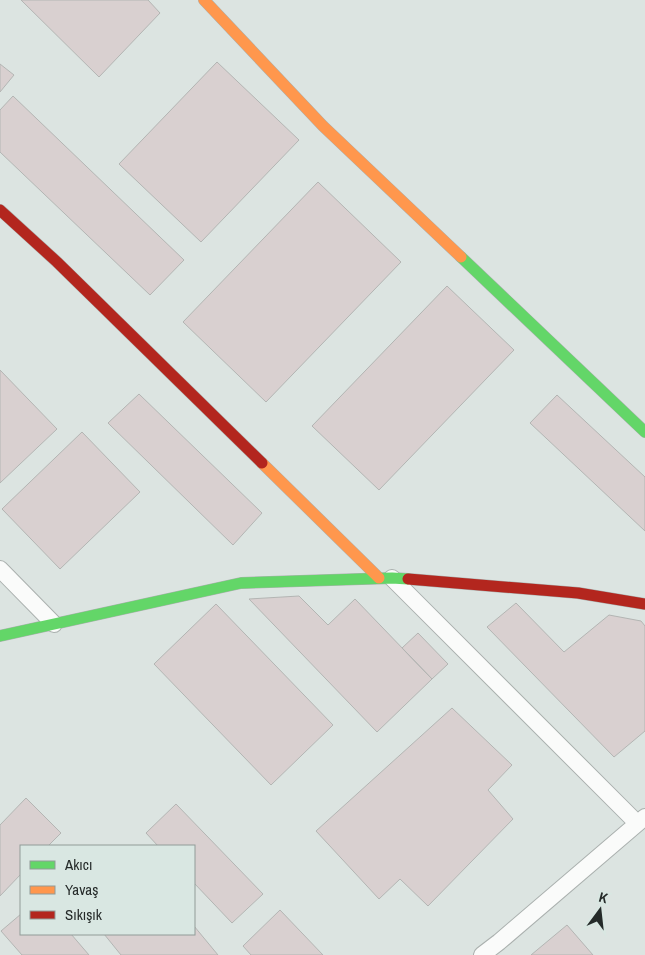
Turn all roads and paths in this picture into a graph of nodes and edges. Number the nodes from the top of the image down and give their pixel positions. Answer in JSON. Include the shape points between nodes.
{"nodes":[{"id":1,"x":204,"y":0,"type":"edge"},
{"id":2,"x":0,"y":210,"type":"edge"},
{"id":3,"x":645,"y":432,"type":"edge"},
{"id":4,"x":0,"y":568,"type":"edge"},
{"id":5,"x":386,"y":578,"type":"junction"},
{"id":6,"x":645,"y":604,"type":"edge"},
{"id":7,"x":54,"y":624,"type":"junction"},
{"id":8,"x":0,"y":636,"type":"edge"},
{"id":9,"x":641,"y":820,"type":"edge"},
{"id":10,"x":482,"y":955,"type":"edge"}],
"edges":[{"from":1,"to":3,"type":"street","via":[[323,126]]},
{"from":2,"to":5,"type":"street"},
{"from":4,"to":7,"type":"street"},
{"from":5,"to":6,"type":"street","via":[[578,593]]},
{"from":5,"to":7,"type":"street","via":[[241,583]]},
{"from":5,"to":9,"type":"street"},
{"from":7,"to":8,"type":"street"},
{"from":9,"to":10,"type":"street"}]}
